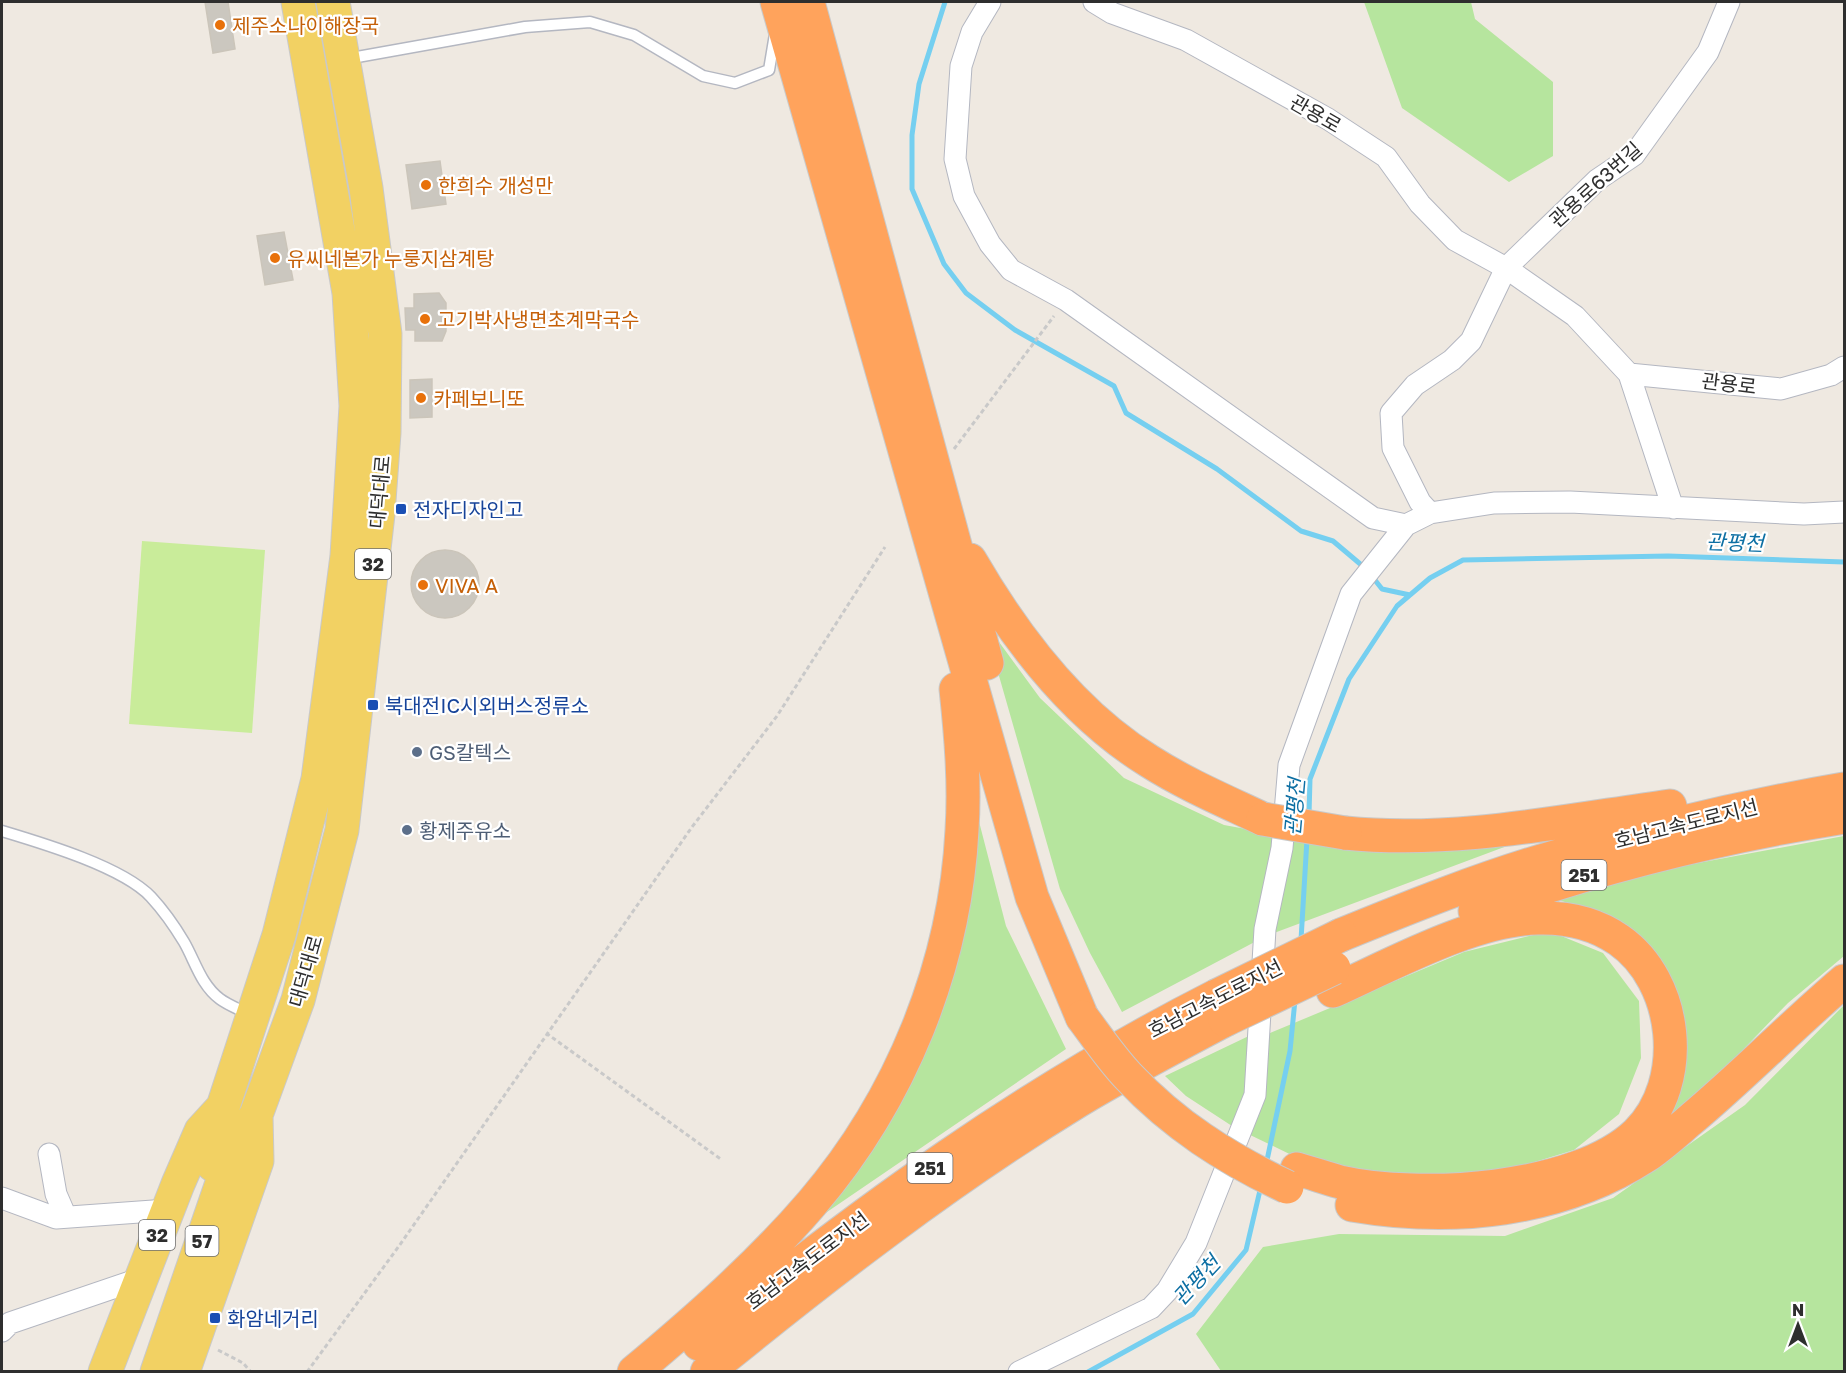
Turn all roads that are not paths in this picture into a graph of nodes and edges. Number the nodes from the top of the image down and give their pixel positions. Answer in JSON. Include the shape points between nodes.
{"nodes":[{"id":1,"x":298,"y":2,"type":"edge"},
{"id":2,"x":333,"y":2,"type":"edge"},
{"id":3,"x":990,"y":2,"type":"edge"},
{"id":4,"x":1094,"y":2,"type":"edge"},
{"id":5,"x":1729,"y":2,"type":"edge"},
{"id":6,"x":788,"y":3,"type":"edge"},
{"id":7,"x":344,"y":60,"type":"junction"},
{"id":8,"x":1506,"y":268,"type":"junction"},
{"id":9,"x":1845,"y":367,"type":"edge"},
{"id":10,"x":1629,"y":374,"type":"junction"},
{"id":11,"x":942,"y":498,"type":"junction"},
{"id":12,"x":1673,"y":508,"type":"junction"},
{"id":13,"x":1845,"y":512,"type":"edge"},
{"id":14,"x":1431,"y":513,"type":"junction"},
{"id":15,"x":1401,"y":531,"type":"junction"},
{"id":16,"x":940,"y":581,"type":"junction"},
{"id":17,"x":1845,"y":787,"type":"edge"},
{"id":18,"x":1845,"y":817,"type":"edge"},
{"id":19,"x":2,"y":831,"type":"edge"},
{"id":20,"x":1334,"y":979,"type":"junction"},
{"id":21,"x":1845,"y":981,"type":"edge"},
{"id":22,"x":1092,"y":1011,"type":"junction"},
{"id":23,"x":252,"y":1016,"type":"junction"},
{"id":24,"x":1224,"y":1019,"type":"junction"},
{"id":25,"x":223,"y":1107,"type":"junction"},
{"id":26,"x":256,"y":1115,"type":"junction"},
{"id":27,"x":49,"y":1154,"type":"dead end"},
{"id":28,"x":1292,"y":1178,"type":"junction"},
{"id":29,"x":2,"y":1198,"type":"edge"},
{"id":30,"x":167,"y":1210,"type":"junction"},
{"id":31,"x":66,"y":1217,"type":"junction"},
{"id":32,"x":139,"y":1279,"type":"junction"},
{"id":33,"x":2,"y":1330,"type":"edge"},
{"id":34,"x":105,"y":1371,"type":"edge"},
{"id":35,"x":136,"y":1371,"type":"edge"},
{"id":36,"x":157,"y":1371,"type":"edge"},
{"id":37,"x":183,"y":1371,"type":"edge"},
{"id":38,"x":634,"y":1371,"type":"edge"},
{"id":39,"x":665,"y":1371,"type":"edge"},
{"id":40,"x":707,"y":1371,"type":"edge"},
{"id":41,"x":1019,"y":1371,"type":"edge"}],
"edges":[{"from":1,"to":23,"type":"main road","name":"대덕대로","number":"32","via":[[350,294],[356,406],[347,556],[318,779],[279,935]]},
{"from":2,"to":7,"type":"main road","name":"대덕대로","number":"32"},
{"from":3,"to":15,"type":"street","via":[[972,32],[961,66],[955,159],[964,196],[990,243],[1011,270],[1066,300],[1373,518]]},
{"from":4,"to":8,"type":"street","name":"관용로","via":[[1112,13],[1186,40],[1328,119],[1386,157],[1420,204],[1455,240]]},
{"from":5,"to":8,"type":"street","name":"관용로63번길","via":[[1708,52],[1634,155],[1597,180]]},
{"from":6,"to":7,"type":"lane","via":[[769,70],[735,82],[703,76],[634,34],[590,22],[525,27]]},
{"from":6,"to":11,"type":"highway"},
{"from":6,"to":16,"type":"highway"},
{"from":7,"to":26,"type":"main road","name":"대덕대로","number":"32","via":[[386,334],[378,514],[342,830],[298,1000]]},
{"from":8,"to":10,"type":"street","name":"관용로","via":[[1575,316]]},
{"from":8,"to":14,"type":"street","via":[[1471,340],[1452,360],[1415,385],[1391,413],[1393,448],[1420,502]]},
{"from":9,"to":10,"type":"street","name":"관용로","via":[[1832,375],[1781,389]]},
{"from":10,"to":12,"type":"street"},
{"from":11,"to":17,"type":"highway","bridge":true,"via":[[962,545],[1002,611],[1083,709],[1147,760],[1263,819],[1389,837],[1459,835]]},
{"from":11,"to":22,"type":"highway","via":[[1051,893]]},
{"from":12,"to":13,"type":"street"},
{"from":12,"to":14,"type":"street","via":[[1570,502],[1494,503]]},
{"from":14,"to":15,"type":"street"},
{"from":15,"to":41,"type":"street","via":[[1351,594],[1289,765],[1282,848],[1265,929],[1255,1095],[1196,1243],[1167,1291],[1151,1308]]},
{"from":16,"to":22,"type":"highway","via":[[1032,897]]},
{"from":16,"to":38,"type":"highway","via":[[957,703],[962,831],[947,931],[927,1008],[900,1070],[871,1122],[811,1204],[702,1315]]},
{"from":17,"to":24,"type":"highway","name":"호남고속도로지선","number":"251","bridge":true,"via":[[1669,825],[1549,858],[1430,899],[1341,935]]},
{"from":18,"to":20,"type":"highway","name":"호남고속도로지선","number":"251","via":[[1679,849],[1554,883],[1432,926]]},
{"from":19,"to":23,"type":"lane","via":[[102,867],[151,896],[173,926],[207,987],[220,1000]]},
{"from":20,"to":24,"type":"highway"},
{"from":20,"to":28,"type":"highway","via":[[1512,920],[1562,919],[1585,923],[1620,940],[1651,973],[1669,1030],[1668,1078],[1660,1100],[1636,1133],[1604,1156],[1551,1174],[1488,1187],[1412,1189]]},
{"from":21,"to":28,"type":"highway","via":[[1648,1154],[1582,1190],[1488,1210],[1409,1212],[1335,1202]]},
{"from":22,"to":28,"type":"highway","bridge":true,"via":[[1126,1075],[1173,1119],[1234,1161]]},
{"from":23,"to":25,"type":"main road","name":"대덕대로","number":"32"},
{"from":24,"to":39,"type":"highway","name":"호남고속도로지선","number":"251","via":[[1069,1075],[979,1133],[774,1283]]},
{"from":24,"to":40,"type":"highway","name":"호남고속도로지선","number":"251","via":[[1193,1057],[1069,1122],[1033,1130],[885,1232]]},
{"from":25,"to":30,"type":"main road","name":"대덕대로","number":"32","via":[[201,1131]]},
{"from":25,"to":35,"type":"main road","name":"대덕대로","number":"57","via":[[223,1138]]},
{"from":26,"to":36,"type":"main road","name":"대덕대로","number":"57","via":[[234,1148]]},
{"from":26,"to":37,"type":"main road","name":"대덕대로","number":"32","via":[[257,1161]]},
{"from":27,"to":31,"type":"street","via":[[56,1194]]},
{"from":29,"to":31,"type":"street","via":[[40,1214]]},
{"from":30,"to":31,"type":"street"},
{"from":30,"to":32,"type":"main road","name":"대덕대로","number":"32"},
{"from":32,"to":33,"type":"street","via":[[10,1323]]},
{"from":32,"to":34,"type":"main road","name":"대덕대로","number":"32"}]}
